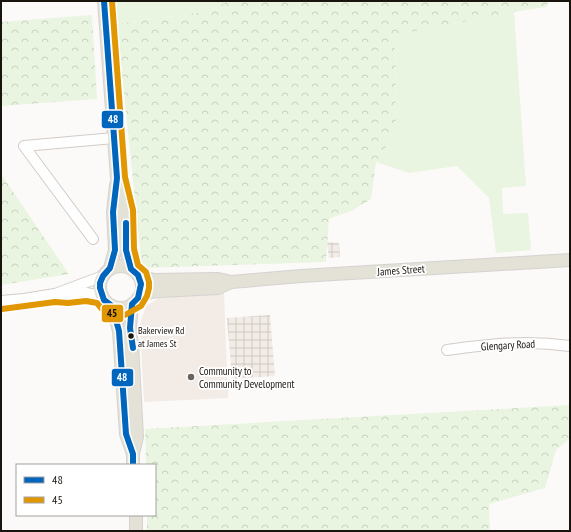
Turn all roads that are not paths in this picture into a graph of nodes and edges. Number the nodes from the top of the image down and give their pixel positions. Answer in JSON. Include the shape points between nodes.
{"nodes":[{"id":1,"x":104,"y":1,"type":"edge"},
{"id":2,"x":114,"y":138,"type":"junction"},
{"id":3,"x":117,"y":178,"type":"junction"},
{"id":4,"x":93,"y":240,"type":"dead end"},
{"id":5,"x":570,"y":260,"type":"edge"},
{"id":6,"x":106,"y":272,"type":"junction"},
{"id":7,"x":134,"y":272,"type":"junction"},
{"id":8,"x":231,"y":282,"type":"junction"},
{"id":9,"x":55,"y":294,"type":"junction"},
{"id":10,"x":102,"y":296,"type":"junction"},
{"id":11,"x":1,"y":301,"type":"edge"},
{"id":12,"x":135,"y":301,"type":"junction"},
{"id":13,"x":112,"y":306,"type":"junction"},
{"id":14,"x":570,"y":346,"type":"edge"},
{"id":15,"x":447,"y":350,"type":"dead end"},
{"id":16,"x":133,"y":459,"type":"edge"},
{"id":17,"x":136,"y":516,"type":"edge"},
{"id":18,"x":136,"y":531,"type":"edge"}],
"edges":[{"from":1,"to":2,"type":"main road"},
{"from":2,"to":3,"type":"main road"},
{"from":2,"to":4,"type":"street","via":[[24,146]]},
{"from":3,"to":6,"type":"main road","via":[[113,212],[115,250]]},
{"from":3,"to":7,"type":"main road","via":[[126,210],[126,250]]},
{"from":5,"to":8,"type":"main road","name":"James Street"},
{"from":6,"to":7,"type":"main road","via":[[122,266]]},
{"from":6,"to":9,"type":"street"},
{"from":6,"to":10,"type":"main road","via":[[100,286]]},
{"from":7,"to":8,"type":"main road","name":"James Street","via":[[153,280],[218,279]]},
{"from":7,"to":12,"type":"main road","via":[[141,284]]},
{"from":8,"to":12,"type":"main road","name":"James Street","via":[[218,288],[151,292]]},
{"from":9,"to":10,"type":"street","via":[[86,293]]},
{"from":9,"to":11,"type":"street"},
{"from":10,"to":13,"type":"main road"},
{"from":12,"to":13,"type":"main road","via":[[123,307]]},
{"from":12,"to":16,"type":"main road","via":[[130,328],[137,437]]},
{"from":13,"to":16,"type":"main road","via":[[119,331],[126,434]]},
{"from":14,"to":15,"type":"street","name":"Glengary Road","via":[[524,342]]},
{"from":17,"to":18,"type":"main road"}]}
